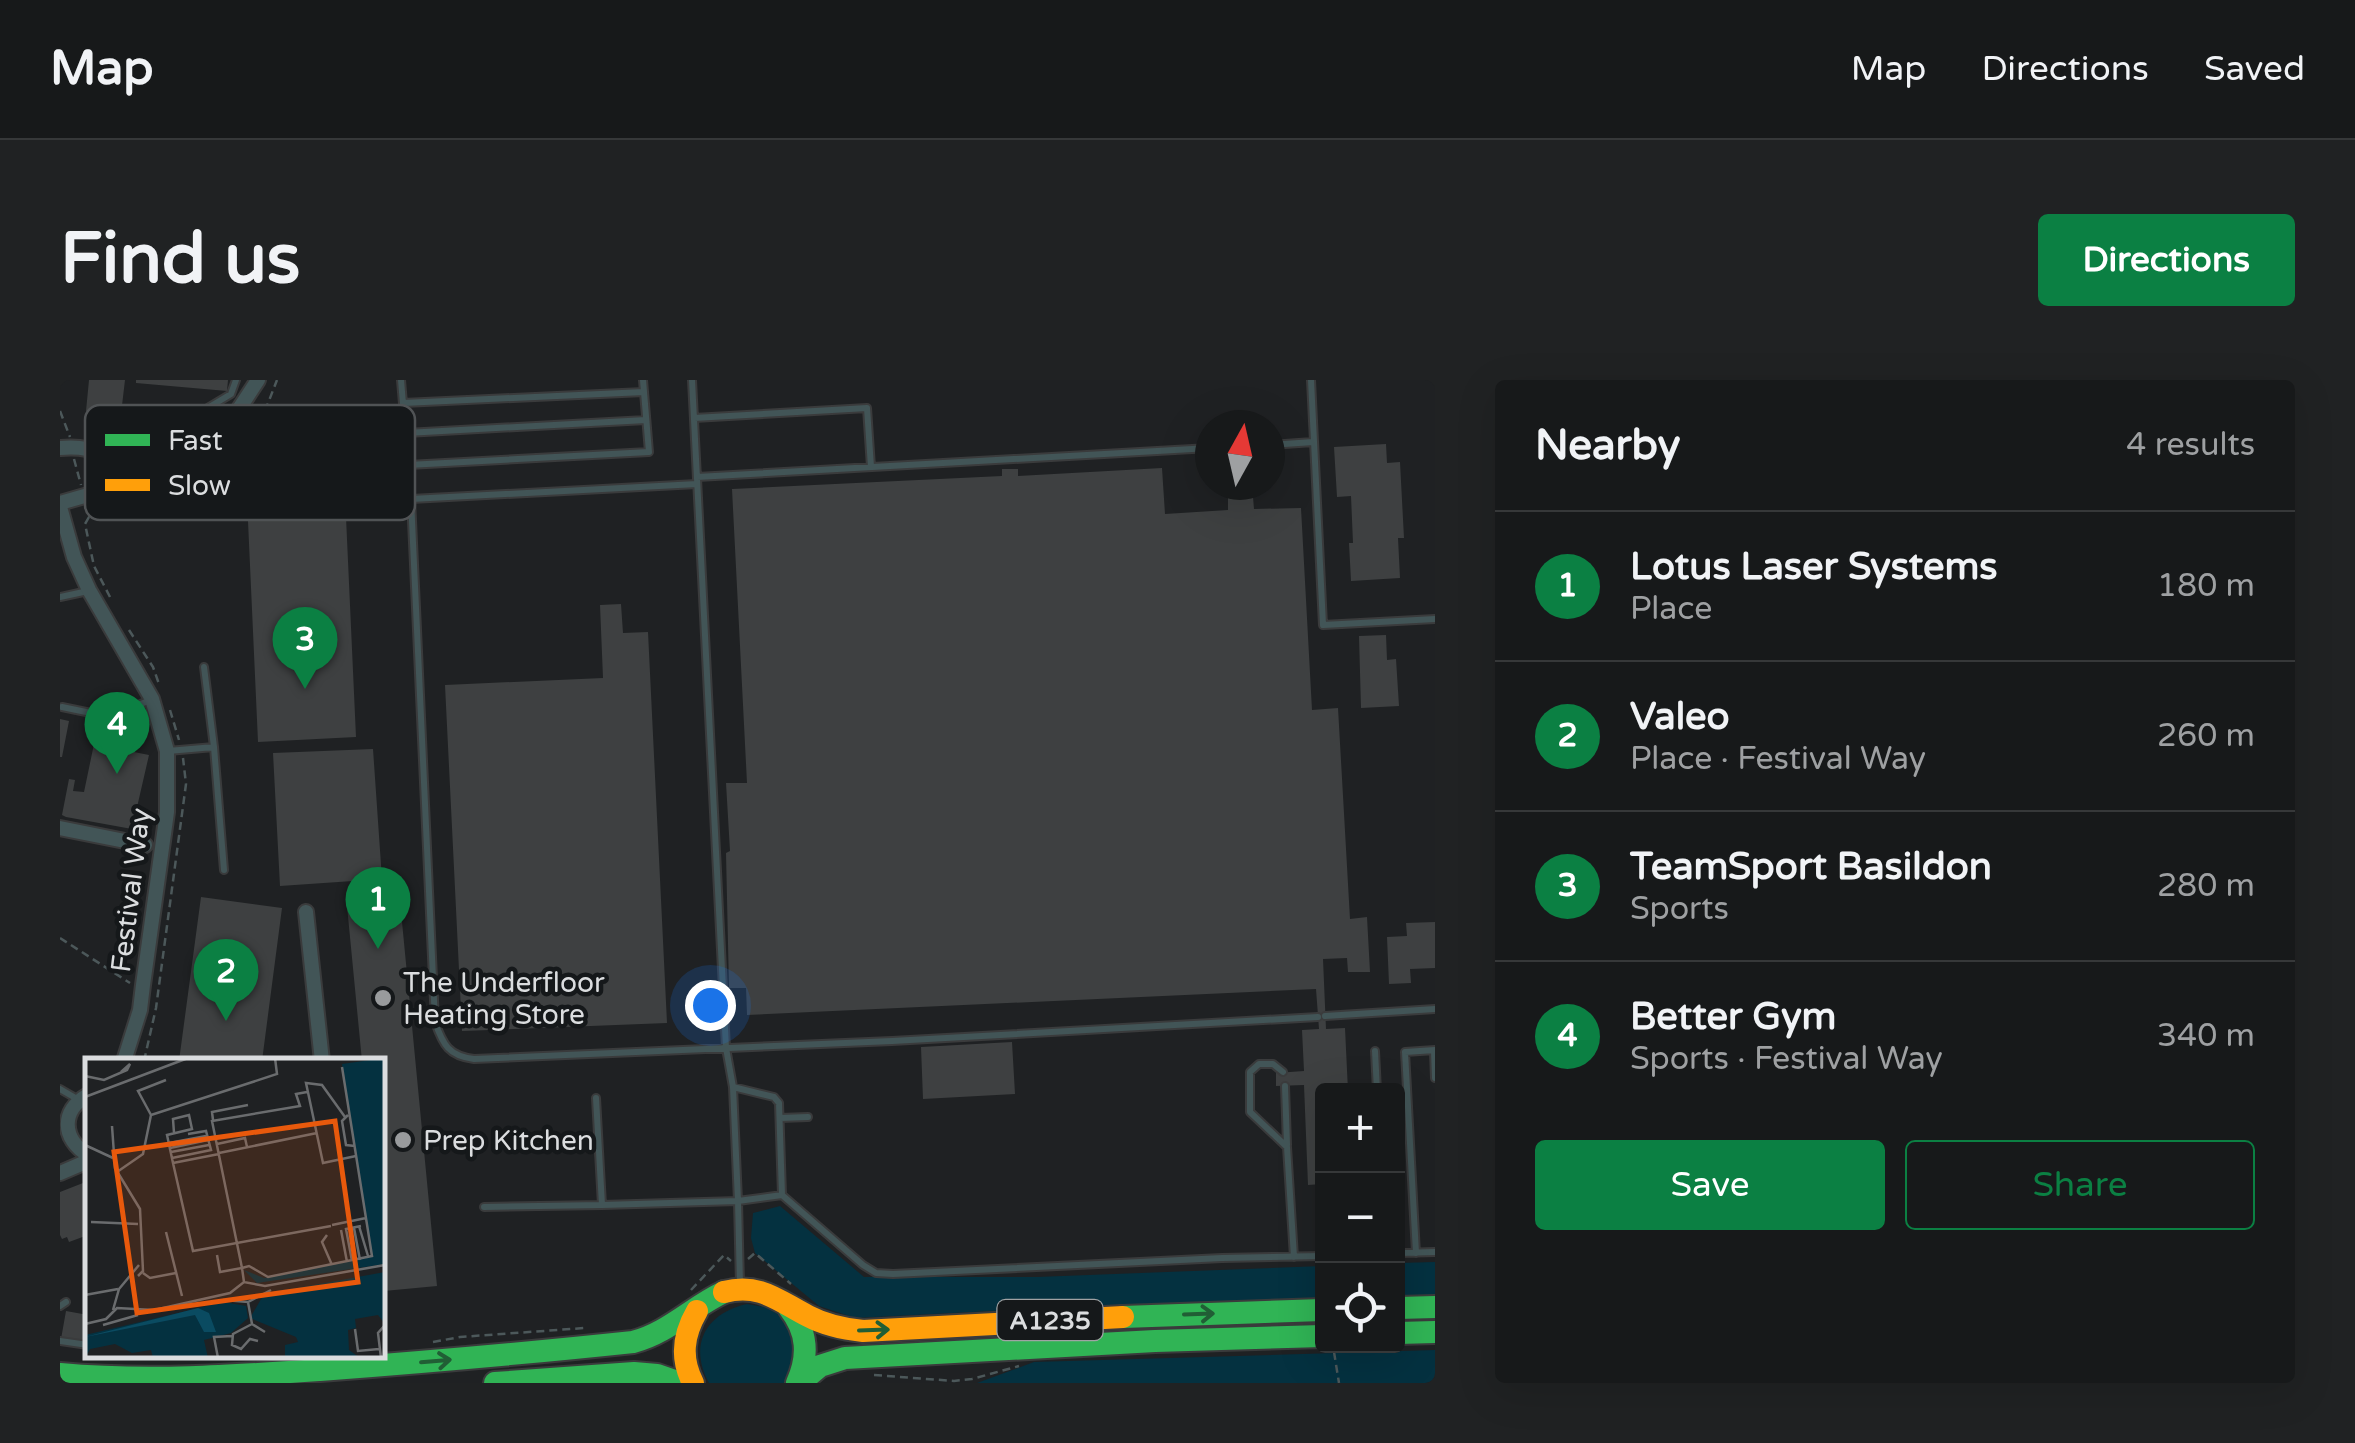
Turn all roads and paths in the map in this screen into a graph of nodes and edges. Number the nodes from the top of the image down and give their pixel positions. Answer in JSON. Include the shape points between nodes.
{"nodes":[{"id":1,"x":236,"y":380,"type":"edge"},
{"id":2,"x":258,"y":380,"type":"edge"},
{"id":3,"x":277,"y":380,"type":"edge"},
{"id":4,"x":401,"y":380,"type":"edge"},
{"id":5,"x":643,"y":380,"type":"edge"},
{"id":6,"x":692,"y":380,"type":"edge"},
{"id":7,"x":1311,"y":380,"type":"edge"},
{"id":8,"x":644,"y":392,"type":"junction"},
{"id":9,"x":403,"y":403,"type":"joint"},
{"id":10,"x":213,"y":405,"type":"edge"},
{"id":11,"x":243,"y":405,"type":"edge"},
{"id":12,"x":267,"y":405,"type":"edge"},
{"id":13,"x":694,"y":418,"type":"junction"},
{"id":14,"x":646,"y":420,"type":"junction"},
{"id":15,"x":415,"y":433,"type":"edge"},
{"id":16,"x":1313,"y":442,"type":"junction"},
{"id":17,"x":1285,"y":444,"type":"edge"},
{"id":18,"x":60,"y":448,"type":"edge"},
{"id":19,"x":85,"y":448,"type":"edge"},
{"id":20,"x":1195,"y":449,"type":"edge"},
{"id":21,"x":415,"y":465,"type":"edge"},
{"id":22,"x":871,"y":467,"type":"junction"},
{"id":23,"x":697,"y":480,"type":"junction"},
{"id":24,"x":85,"y":497,"type":"edge"},
{"id":25,"x":415,"y":499,"type":"edge"},
{"id":26,"x":60,"y":505,"type":"edge"},
{"id":27,"x":87,"y":520,"type":"edge"},
{"id":28,"x":411,"y":520,"type":"edge"},
{"id":29,"x":89,"y":590,"type":"junction"},
{"id":30,"x":60,"y":597,"type":"edge"},
{"id":31,"x":110,"y":598,"type":"dead end"},
{"id":32,"x":1435,"y":619,"type":"edge"},
{"id":33,"x":127,"y":628,"type":"dead end"},
{"id":34,"x":204,"y":668,"type":"dead end"},
{"id":35,"x":160,"y":685,"type":"dead end"},
{"id":36,"x":160,"y":701,"type":"junction"},
{"id":37,"x":62,"y":707,"type":"edge"},
{"id":38,"x":214,"y":748,"type":"junction"},
{"id":39,"x":174,"y":750,"type":"junction"},
{"id":40,"x":60,"y":828,"type":"edge"},
{"id":41,"x":145,"y":844,"type":"dead end"},
{"id":42,"x":224,"y":870,"type":"dead end"},
{"id":43,"x":306,"y":912,"type":"dead end"},
{"id":44,"x":60,"y":938,"type":"edge"},
{"id":45,"x":143,"y":985,"type":"junction"},
{"id":46,"x":1435,"y":1009,"type":"edge"},
{"id":47,"x":726,"y":1048,"type":"junction"},
{"id":48,"x":1434,"y":1050,"type":"edge"},
{"id":49,"x":1375,"y":1051,"type":"dead end"},
{"id":50,"x":125,"y":1058,"type":"edge"},
{"id":51,"x":144,"y":1058,"type":"edge"},
{"id":52,"x":322,"y":1058,"type":"edge"},
{"id":53,"x":1283,"y":1072,"type":"dead end"},
{"id":54,"x":1435,"y":1078,"type":"edge"},
{"id":55,"x":1377,"y":1083,"type":"edge"},
{"id":56,"x":1285,"y":1086,"type":"dead end"},
{"id":57,"x":733,"y":1087,"type":"junction"},
{"id":58,"x":60,"y":1089,"type":"edge"},
{"id":59,"x":83,"y":1097,"type":"edge"},
{"id":60,"x":596,"y":1098,"type":"dead end"},
{"id":61,"x":808,"y":1116,"type":"dead end"},
{"id":62,"x":780,"y":1118,"type":"junction"},
{"id":63,"x":64,"y":1139,"type":"edge"},
{"id":64,"x":1288,"y":1146,"type":"junction"},
{"id":65,"x":85,"y":1155,"type":"edge"},
{"id":66,"x":85,"y":1160,"type":"edge"},
{"id":67,"x":60,"y":1173,"type":"edge"},
{"id":68,"x":782,"y":1195,"type":"junction"},
{"id":69,"x":738,"y":1200,"type":"junction"},
{"id":70,"x":602,"y":1205,"type":"junction"},
{"id":71,"x":484,"y":1207,"type":"dead end"},
{"id":72,"x":1435,"y":1252,"type":"edge"},
{"id":73,"x":1405,"y":1253,"type":"edge"},
{"id":74,"x":1416,"y":1253,"type":"junction"},
{"id":75,"x":1315,"y":1256,"type":"edge"},
{"id":76,"x":1294,"y":1257,"type":"junction"},
{"id":77,"x":740,"y":1278,"type":"junction"},
{"id":78,"x":788,"y":1294,"type":"junction"},
{"id":79,"x":692,"y":1302,"type":"junction"},
{"id":80,"x":1435,"y":1307,"type":"edge"},
{"id":81,"x":1405,"y":1308,"type":"edge"},
{"id":82,"x":1315,"y":1310,"type":"edge"},
{"id":83,"x":583,"y":1328,"type":"dead end"},
{"id":84,"x":1435,"y":1332,"type":"edge"},
{"id":85,"x":1405,"y":1333,"type":"edge"},
{"id":86,"x":1315,"y":1336,"type":"edge"},
{"id":87,"x":60,"y":1341,"type":"edge"},
{"id":88,"x":85,"y":1345,"type":"edge"},
{"id":89,"x":421,"y":1345,"type":"dead end"},
{"id":90,"x":1333,"y":1353,"type":"edge"},
{"id":91,"x":1022,"y":1366,"type":"dead end"},
{"id":92,"x":60,"y":1374,"type":"edge"},
{"id":93,"x":867,"y":1374,"type":"dead end"},
{"id":94,"x":964,"y":1382,"type":"edge"},
{"id":95,"x":495,"y":1383,"type":"edge"},
{"id":96,"x":680,"y":1383,"type":"edge"},
{"id":97,"x":693,"y":1383,"type":"edge"},
{"id":98,"x":798,"y":1383,"type":"edge"},
{"id":99,"x":1339,"y":1383,"type":"edge"}],
"edges":[{"from":1,"to":10,"type":"lane","via":[[231,394]]},
{"from":2,"to":11,"type":"street"},
{"from":3,"to":12,"type":"path"},
{"from":4,"to":9,"type":"lane"},
{"from":5,"to":8,"type":"lane"},
{"from":6,"to":13,"type":"lane"},
{"from":7,"to":16,"type":"lane"},
{"from":8,"to":9,"type":"lane"},
{"from":8,"to":14,"type":"lane"},
{"from":13,"to":22,"type":"lane","via":[[867,408]]},
{"from":13,"to":23,"type":"lane"},
{"from":14,"to":15,"type":"lane"},
{"from":14,"to":21,"type":"lane","via":[[650,452]]},
{"from":16,"to":17,"type":"lane"},
{"from":16,"to":32,"type":"lane","via":[[1323,625]]},
{"from":18,"to":19,"type":"street"},
{"from":20,"to":22,"type":"lane"},
{"from":22,"to":23,"type":"lane"},
{"from":23,"to":25,"type":"lane"},
{"from":23,"to":47,"type":"lane"},
{"from":24,"to":26,"type":"street"},
{"from":26,"to":29,"type":"street","name":"Festival Way"},
{"from":27,"to":31,"type":"path","via":[[94,566]]},
{"from":28,"to":47,"type":"lane","via":[[442,1043],[474,1059]]},
{"from":29,"to":30,"type":"lane"},
{"from":29,"to":36,"type":"street","name":"Festival Way"},
{"from":33,"to":35,"type":"path"},
{"from":34,"to":38,"type":"lane"},
{"from":36,"to":37,"type":"lane","via":[[112,715]]},
{"from":36,"to":39,"type":"street","name":"Festival Way"},
{"from":36,"to":39,"type":"path"},
{"from":38,"to":39,"type":"lane"},
{"from":38,"to":42,"type":"lane"},
{"from":39,"to":45,"type":"street","name":"Festival Way"},
{"from":39,"to":51,"type":"path","via":[[186,784]]},
{"from":40,"to":41,"type":"street"},
{"from":43,"to":52,"type":"street"},
{"from":44,"to":45,"type":"path","via":[[127,982]]},
{"from":45,"to":50,"type":"street","name":"Festival Way"},
{"from":46,"to":47,"type":"lane"},
{"from":47,"to":57,"type":"lane"},
{"from":48,"to":54,"type":"lane"},
{"from":48,"to":74,"type":"lane","via":[[1405,1052]]},
{"from":49,"to":55,"type":"lane"},
{"from":53,"to":64,"type":"lane","via":[[1259,1064],[1250,1072],[1250,1112]]},
{"from":56,"to":64,"type":"lane"},
{"from":57,"to":62,"type":"lane","via":[[774,1096]]},
{"from":57,"to":69,"type":"lane"},
{"from":58,"to":59,"type":"lane"},
{"from":59,"to":63,"type":"street","via":[[70,1110]]},
{"from":60,"to":70,"type":"lane"},
{"from":61,"to":62,"type":"lane"},
{"from":62,"to":68,"type":"lane"},
{"from":63,"to":65,"type":"street"},
{"from":64,"to":76,"type":"lane"},
{"from":66,"to":67,"type":"street"},
{"from":68,"to":69,"type":"lane"},
{"from":68,"to":76,"type":"lane","via":[[863,1265],[892,1274]]},
{"from":69,"to":70,"type":"lane"},
{"from":69,"to":77,"type":"lane"},
{"from":70,"to":71,"type":"lane"},
{"from":72,"to":74,"type":"lane"},
{"from":73,"to":74,"type":"lane"},
{"from":75,"to":76,"type":"lane"},
{"from":77,"to":78,"type":"main road","number":"A1235","via":[[770,1294]]},
{"from":77,"to":78,"type":"path","via":[[756,1253]]},
{"from":77,"to":79,"type":"main road","via":[[714,1297]]},
{"from":77,"to":79,"type":"path","via":[[724,1255]]},
{"from":78,"to":82,"type":"main road","number":"A1235","one_way":true,"via":[[824,1323],[863,1331]]},
{"from":78,"to":98,"type":"main road","number":"A1235","via":[[807,1344]]},
{"from":92,"to":79,"type":"main road","one_way":true,"via":[[170,1381],[601,1346],[652,1338]]},
{"from":79,"to":97,"type":"main road","via":[[683,1356]]},
{"from":80,"to":81,"type":"main road"},
{"from":83,"to":89,"type":"path"},
{"from":84,"to":85,"type":"main road"},
{"from":86,"to":98,"type":"main road","number":"A1235","via":[[845,1358]]},
{"from":87,"to":88,"type":"lane"},
{"from":90,"to":99,"type":"path"},
{"from":91,"to":94,"type":"path"},
{"from":93,"to":94,"type":"path"},
{"from":95,"to":96,"type":"main road","via":[[634,1373]]}]}
